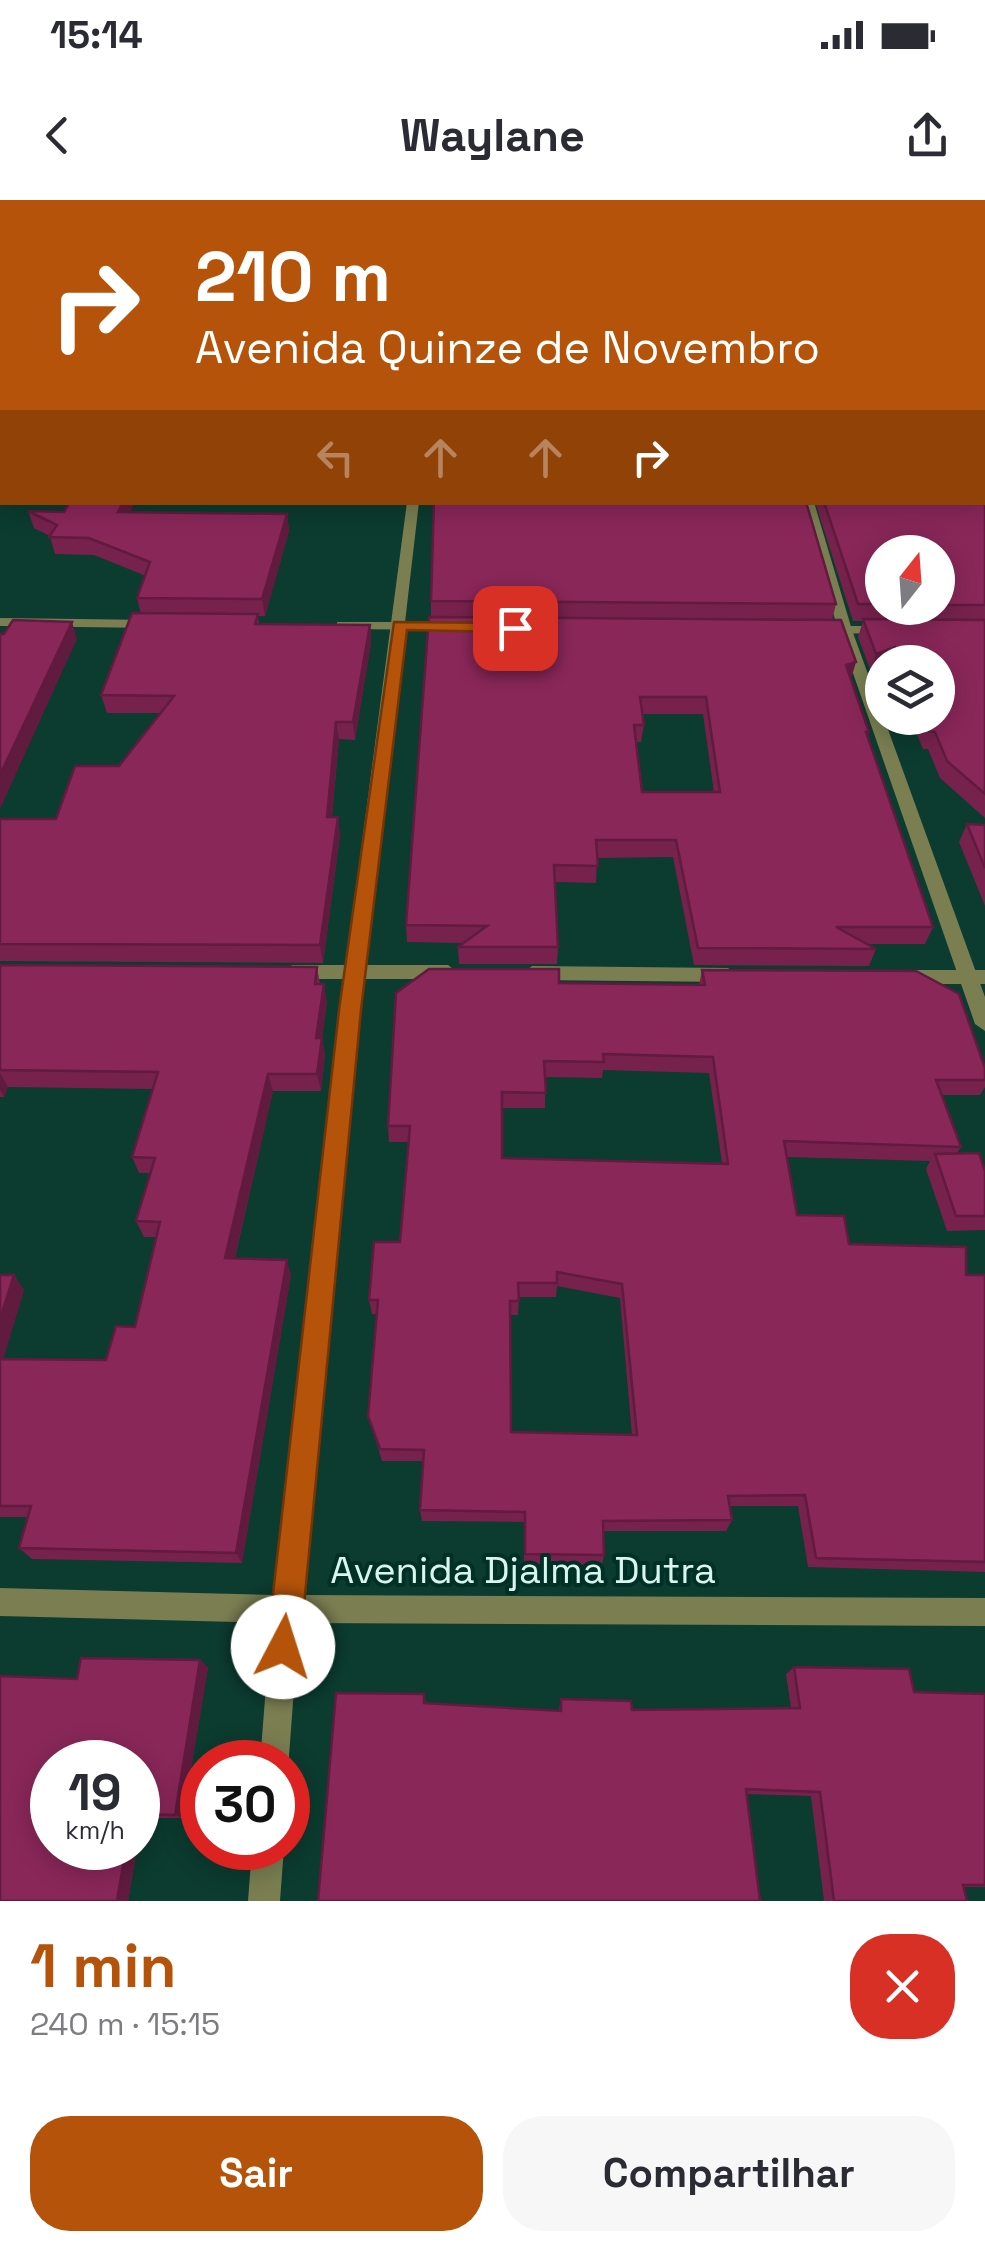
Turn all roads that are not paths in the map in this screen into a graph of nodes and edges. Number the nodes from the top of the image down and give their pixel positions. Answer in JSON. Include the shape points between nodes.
{"nodes":[{"id":1,"x":413,"y":505,"type":"edge"},
{"id":2,"x":809,"y":505,"type":"edge"},
{"id":3,"x":0,"y":622,"type":"edge"},
{"id":4,"x":160,"y":624,"type":"edge"},
{"id":5,"x":320,"y":625,"type":"edge"},
{"id":6,"x":400,"y":626,"type":"junction"},
{"id":7,"x":477,"y":627,"type":"edge"},
{"id":8,"x":806,"y":630,"type":"edge"},
{"id":9,"x":845,"y":630,"type":"junction"},
{"id":10,"x":905,"y":630,"type":"edge"},
{"id":11,"x":276,"y":972,"type":"edge"},
{"id":12,"x":355,"y":972,"type":"junction"},
{"id":13,"x":474,"y":972,"type":"edge"},
{"id":14,"x":513,"y":973,"type":"edge"},
{"id":15,"x":751,"y":975,"type":"edge"},
{"id":16,"x":890,"y":976,"type":"edge"},
{"id":17,"x":977,"y":977,"type":"edge"},
{"id":18,"x":985,"y":1024,"type":"edge"},
{"id":19,"x":0,"y":1602,"type":"edge"},
{"id":20,"x":286,"y":1609,"type":"junction"},
{"id":21,"x":985,"y":1612,"type":"edge"},
{"id":22,"x":276,"y":1740,"type":"edge"},
{"id":23,"x":266,"y":1870,"type":"edge"},
{"id":24,"x":264,"y":1901,"type":"edge"}],
"edges":[{"from":1,"to":6,"type":"street"},
{"from":2,"to":9,"type":"street"},
{"from":3,"to":4,"type":"street"},
{"from":5,"to":6,"type":"street"},
{"from":6,"to":7,"type":"street"},
{"from":6,"to":12,"type":"street"},
{"from":8,"to":9,"type":"street"},
{"from":9,"to":10,"type":"street"},
{"from":9,"to":17,"type":"street"},
{"from":11,"to":12,"type":"street"},
{"from":12,"to":13,"type":"street"},
{"from":12,"to":20,"type":"street"},
{"from":14,"to":15,"type":"street"},
{"from":16,"to":17,"type":"street"},
{"from":17,"to":18,"type":"street"},
{"from":19,"to":20,"type":"street","name":"Avenida Djalma Dutra"},
{"from":20,"to":21,"type":"street","name":"Avenida Djalma Dutra"},
{"from":20,"to":22,"type":"street"},
{"from":23,"to":24,"type":"street"}]}
